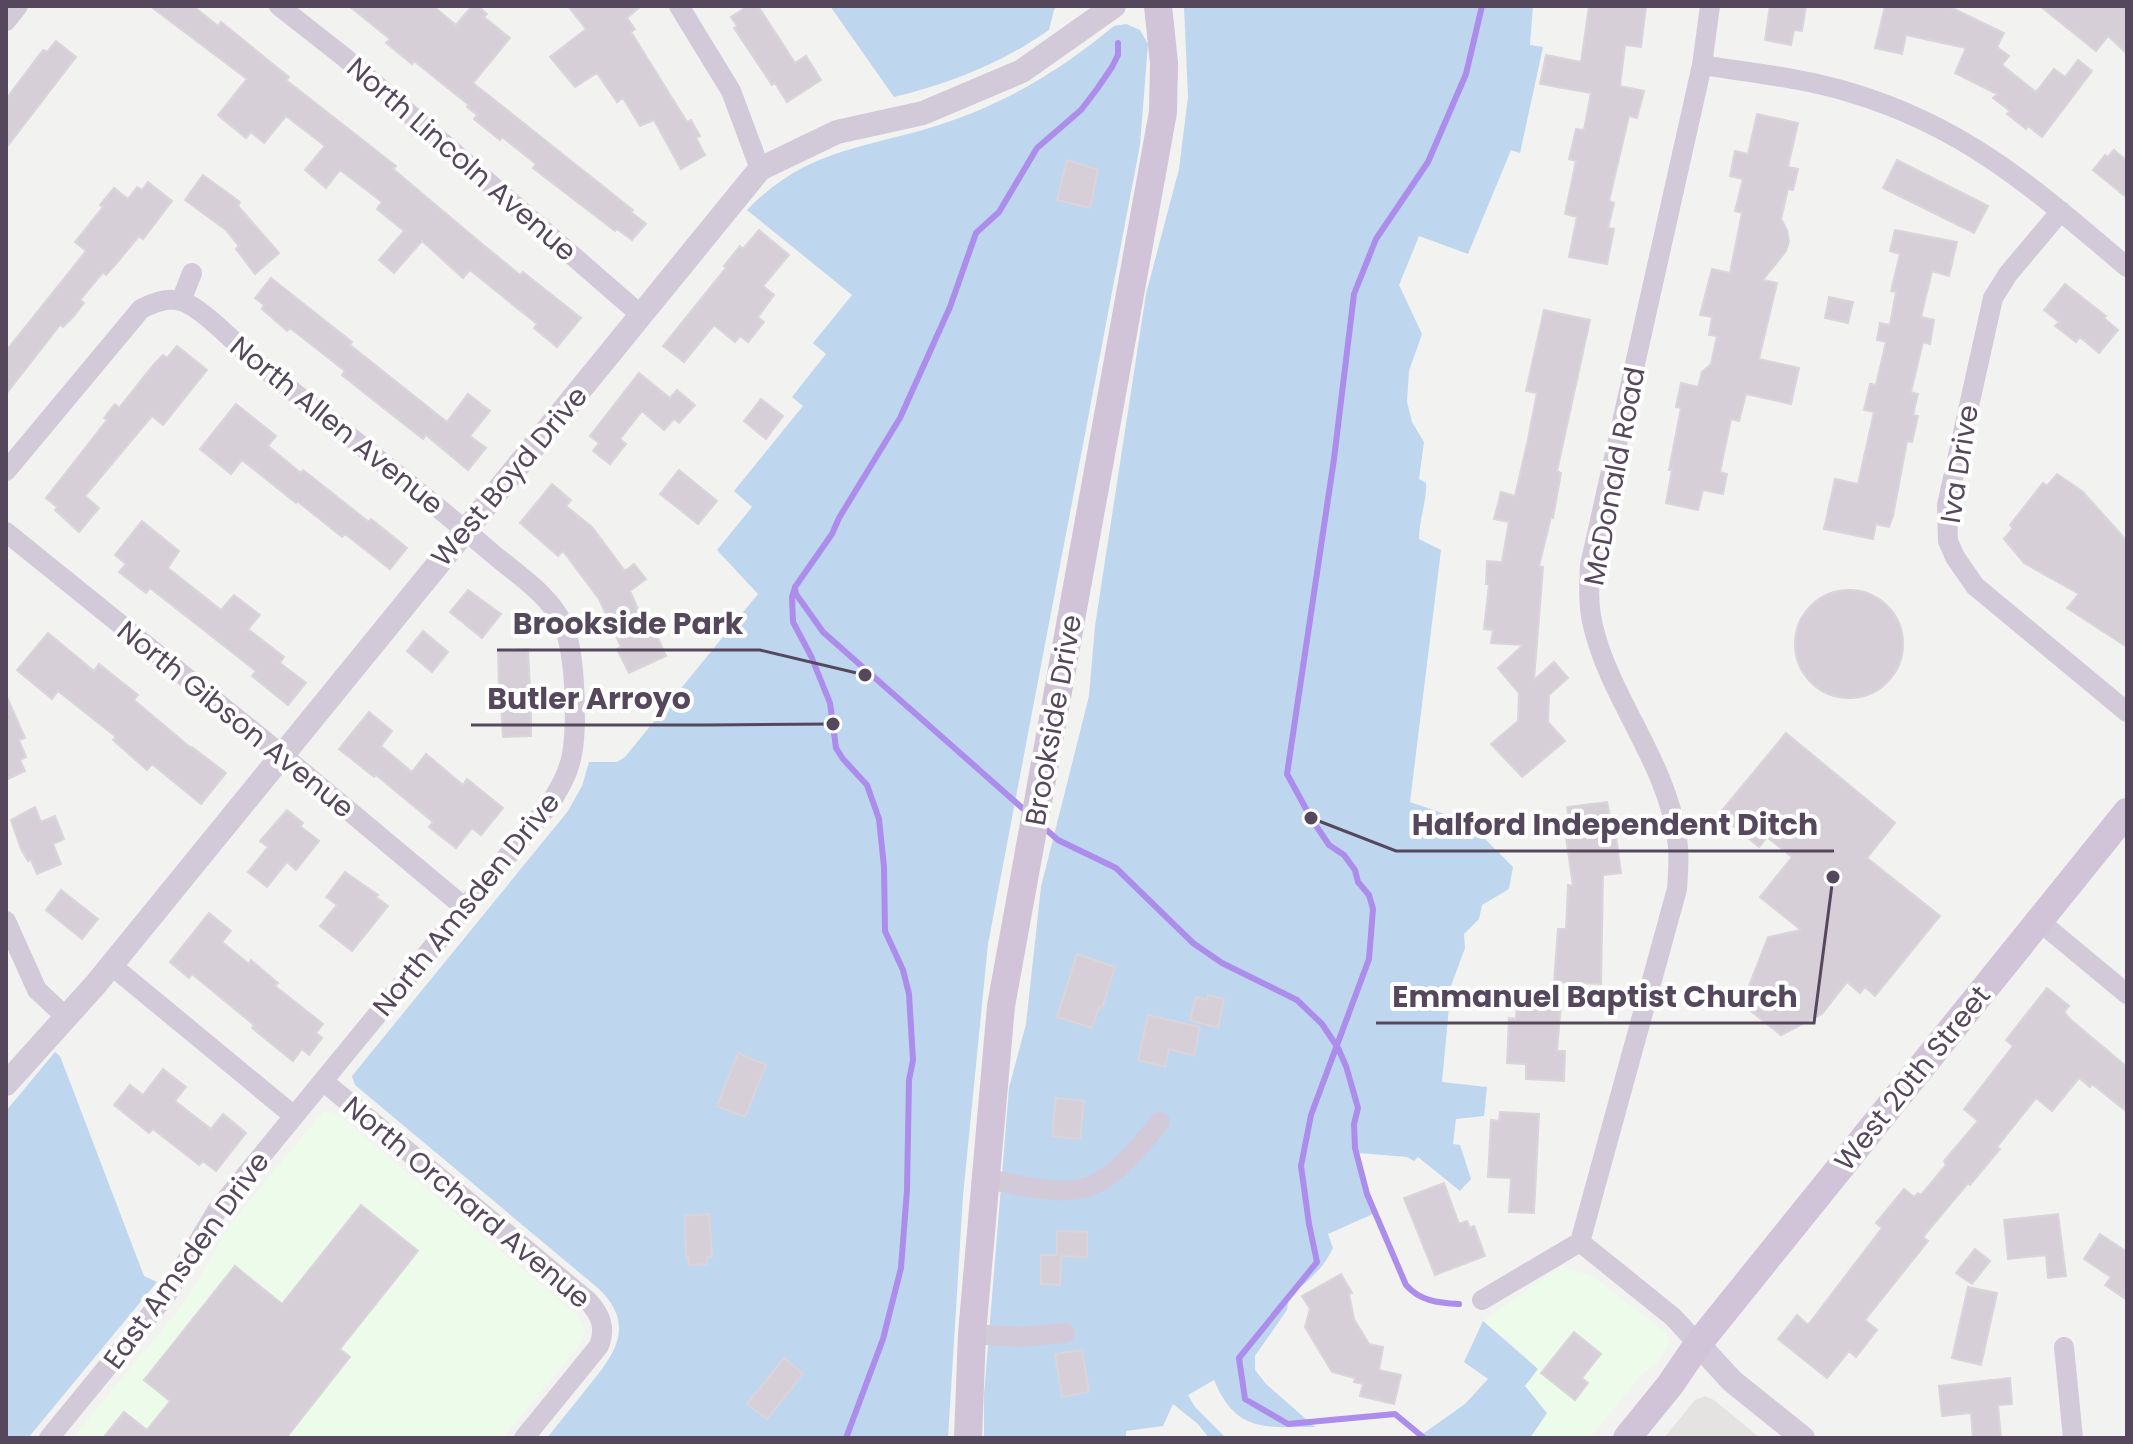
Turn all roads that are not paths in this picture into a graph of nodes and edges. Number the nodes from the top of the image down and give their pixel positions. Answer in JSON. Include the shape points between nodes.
{"nodes":[{"id":1,"x":18,"y":6,"type":"edge"},
{"id":2,"x":279,"y":6,"type":"edge"},
{"id":3,"x":679,"y":6,"type":"edge"},
{"id":4,"x":1114,"y":6,"type":"edge"},
{"id":5,"x":1158,"y":6,"type":"edge"},
{"id":6,"x":1710,"y":6,"type":"edge"},
{"id":7,"x":6,"y":21,"type":"edge"},
{"id":8,"x":1702,"y":65,"type":"junction"},
{"id":9,"x":760,"y":169,"type":"junction"},
{"id":10,"x":2061,"y":211,"type":"junction"},
{"id":11,"x":2127,"y":267,"type":"edge"},
{"id":12,"x":192,"y":273,"type":"dead end"},
{"id":13,"x":181,"y":301,"type":"junction"},
{"id":14,"x":642,"y":316,"type":"junction"},
{"id":15,"x":6,"y":471,"type":"edge"},
{"id":16,"x":465,"y":529,"type":"junction"},
{"id":17,"x":6,"y":532,"type":"edge"},
{"id":18,"x":561,"y":618,"type":"joint"},
{"id":19,"x":2127,"y":712,"type":"edge"},
{"id":20,"x":281,"y":754,"type":"junction"},
{"id":21,"x":2127,"y":812,"type":"edge"},
{"id":22,"x":464,"y":907,"type":"junction"},
{"id":23,"x":6,"y":921,"type":"edge"},
{"id":24,"x":2039,"y":921,"type":"junction"},
{"id":25,"x":111,"y":965,"type":"junction"},
{"id":26,"x":2127,"y":994,"type":"edge"},
{"id":27,"x":65,"y":1016,"type":"junction"},
{"id":28,"x":323,"y":1081,"type":"junction"},
{"id":29,"x":6,"y":1084,"type":"edge"},
{"id":30,"x":294,"y":1116,"type":"junction"},
{"id":31,"x":1160,"y":1122,"type":"dead end"},
{"id":32,"x":986,"y":1179,"type":"junction"},
{"id":33,"x":1580,"y":1242,"type":"junction"},
{"id":34,"x":1482,"y":1300,"type":"dead end"},
{"id":35,"x":1065,"y":1333,"type":"dead end"},
{"id":36,"x":972,"y":1334,"type":"junction"},
{"id":37,"x":1698,"y":1344,"type":"junction"},
{"id":38,"x":2064,"y":1347,"type":"dead end"},
{"id":39,"x":49,"y":1438,"type":"edge"},
{"id":40,"x":524,"y":1438,"type":"edge"},
{"id":41,"x":968,"y":1438,"type":"edge"},
{"id":42,"x":1627,"y":1438,"type":"edge"},
{"id":43,"x":1803,"y":1438,"type":"edge"},
{"id":44,"x":2073,"y":1438,"type":"edge"}],
"edges":[{"from":1,"to":7,"type":"street"},
{"from":2,"to":14,"type":"street","name":"North Lincoln Avenue"},
{"from":3,"to":9,"type":"street","via":[[731,91]]},
{"from":4,"to":9,"type":"street","name":"West Boyd Drive","via":[[1022,71],[923,113],[837,132]]},
{"from":5,"to":32,"type":"main road","name":"Brookside Drive","via":[[1164,63],[1162,125],[1001,1006]]},
{"from":6,"to":8,"type":"street","name":"McDonald Road"},
{"from":8,"to":10,"type":"street","via":[[1813,84],[1892,107],[1996,160]]},
{"from":8,"to":33,"type":"street","name":"McDonald Road","via":[[1589,587],[1593,626],[1608,671],[1666,795],[1677,840],[1677,889]]},
{"from":9,"to":14,"type":"street","name":"West Boyd Drive"},
{"from":10,"to":11,"type":"street"},
{"from":10,"to":19,"type":"street","name":"Iva Drive","via":[[1993,298],[1950,490],[1948,541],[1975,586]]},
{"from":12,"to":13,"type":"street"},
{"from":13,"to":15,"type":"street","via":[[157,301],[141,309]]},
{"from":13,"to":16,"type":"street","name":"North Allen Avenue","via":[[198,309],[243,352]]},
{"from":14,"to":16,"type":"street","name":"West Boyd Drive"},
{"from":16,"to":18,"type":"street","name":"North Allen Avenue"},
{"from":16,"to":20,"type":"street","name":"West Boyd Drive"},
{"from":17,"to":20,"type":"street","name":"North Gibson Avenue"},
{"from":18,"to":22,"type":"street","name":"North Amsden Drive","via":[[572,655],[570,764],[550,804]]},
{"from":20,"to":22,"type":"street","name":"North Gibson Avenue"},
{"from":20,"to":25,"type":"street","name":"West Boyd Drive"},
{"from":21,"to":24,"type":"main road","name":"West 20th Street"},
{"from":22,"to":28,"type":"street","name":"North Amsden Drive"},
{"from":23,"to":27,"type":"street","via":[[37,990]]},
{"from":24,"to":26,"type":"street"},
{"from":24,"to":37,"type":"main road","name":"West 20th Street"},
{"from":25,"to":27,"type":"street","name":"West Boyd Drive"},
{"from":25,"to":30,"type":"street"},
{"from":27,"to":29,"type":"street","name":"West Boyd Drive"},
{"from":28,"to":30,"type":"street","name":"East Amsden Drive"},
{"from":28,"to":40,"type":"street","name":"North Orchard Avenue","via":[[588,1301],[600,1317],[599,1346]]},
{"from":30,"to":39,"type":"street","name":"East Amsden Drive","via":[[218,1209],[167,1294]]},
{"from":31,"to":32,"type":"street","via":[[1126,1159],[1083,1188],[1059,1191]]},
{"from":32,"to":36,"type":"main road","name":"Brookside Drive"},
{"from":33,"to":34,"type":"street"},
{"from":33,"to":37,"type":"street","via":[[1673,1317]]},
{"from":35,"to":36,"type":"street"},
{"from":36,"to":41,"type":"main road","name":"Brookside Drive"},
{"from":37,"to":42,"type":"main road","name":"West 20th Street"},
{"from":37,"to":43,"type":"street","via":[[1732,1381]]},
{"from":38,"to":44,"type":"street"}]}
